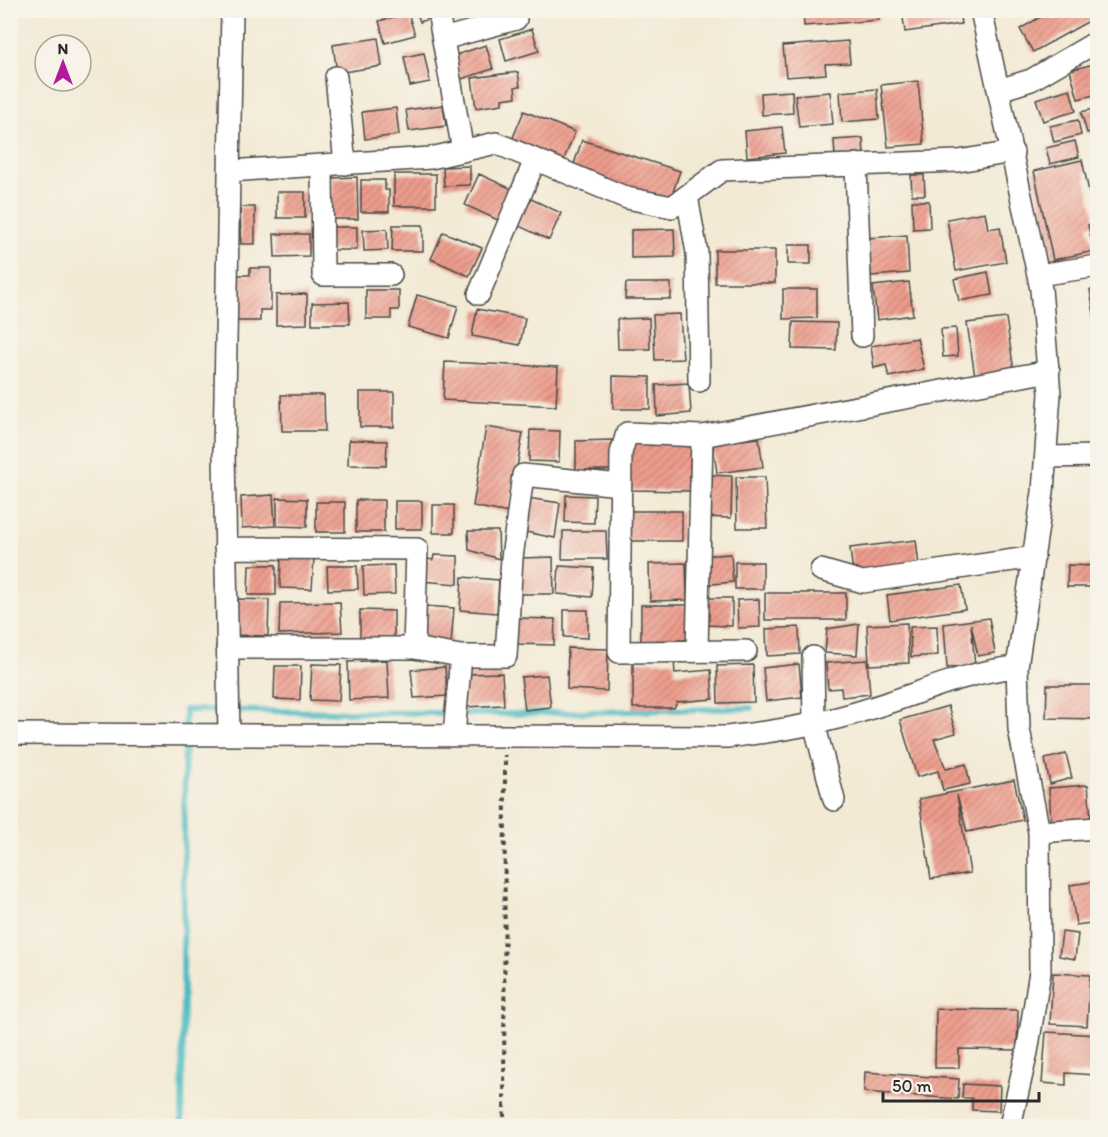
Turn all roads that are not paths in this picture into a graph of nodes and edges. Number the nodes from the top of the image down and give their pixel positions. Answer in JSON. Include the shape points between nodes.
{"nodes":[{"id":1,"x":232,"y":10,"type":"edge"},
{"id":2,"x":981,"y":10,"type":"edge"},
{"id":3,"x":516,"y":19,"type":"dead end"},
{"id":4,"x":1098,"y":41,"type":"edge"},
{"id":5,"x":336,"y":77,"type":"dead end"},
{"id":6,"x":999,"y":90,"type":"junction"},
{"id":7,"x":463,"y":151,"type":"junction"},
{"id":8,"x":1013,"y":152,"type":"junction"},
{"id":9,"x":535,"y":159,"type":"junction"},
{"id":10,"x":345,"y":164,"type":"junction"},
{"id":11,"x":856,"y":164,"type":"junction"},
{"id":12,"x":322,"y":165,"type":"junction"},
{"id":13,"x":229,"y":171,"type":"junction"},
{"id":14,"x":687,"y":196,"type":"junction"},
{"id":15,"x":1098,"y":266,"type":"edge"},
{"id":16,"x":391,"y":275,"type":"dead end"},
{"id":17,"x":1038,"y":275,"type":"junction"},
{"id":18,"x":479,"y":294,"type":"dead end"},
{"id":19,"x":862,"y":336,"type":"dead end"},
{"id":20,"x":1049,"y":371,"type":"junction"},
{"id":21,"x":699,"y":381,"type":"dead end"},
{"id":22,"x":702,"y":435,"type":"junction"},
{"id":23,"x":1098,"y":456,"type":"edge"},
{"id":24,"x":1047,"y":457,"type":"junction"},
{"id":25,"x":620,"y":485,"type":"junction"},
{"id":26,"x":225,"y":548,"type":"junction"},
{"id":27,"x":1034,"y":557,"type":"junction"},
{"id":28,"x":821,"y":570,"type":"dead end"},
{"id":29,"x":227,"y":648,"type":"junction"},
{"id":30,"x":414,"y":648,"type":"junction"},
{"id":31,"x":697,"y":651,"type":"junction"},
{"id":32,"x":747,"y":651,"type":"dead end"},
{"id":33,"x":461,"y":656,"type":"junction"},
{"id":34,"x":813,"y":657,"type":"dead end"},
{"id":35,"x":1017,"y":667,"type":"junction"},
{"id":36,"x":814,"y":723,"type":"junction"},
{"id":37,"x":10,"y":734,"type":"edge"},
{"id":38,"x":229,"y":735,"type":"junction"},
{"id":39,"x":454,"y":735,"type":"junction"},
{"id":40,"x":834,"y":800,"type":"dead end"},
{"id":41,"x":1098,"y":828,"type":"edge"},
{"id":42,"x":1039,"y":832,"type":"junction"},
{"id":43,"x":1010,"y":1126,"type":"edge"}],
"edges":[{"from":1,"to":13,"type":"street"},
{"from":2,"to":6,"type":"street"},
{"from":3,"to":7,"type":"street","via":[[441,31]]},
{"from":4,"to":6,"type":"street","via":[[1031,80]]},
{"from":5,"to":10,"type":"street"},
{"from":6,"to":8,"type":"street"},
{"from":7,"to":9,"type":"street","via":[[495,143]]},
{"from":7,"to":10,"type":"street","via":[[431,158]]},
{"from":8,"to":11,"type":"street","via":[[958,160]]},
{"from":8,"to":17,"type":"street"},
{"from":9,"to":14,"type":"street","via":[[627,198],[672,207]]},
{"from":9,"to":18,"type":"street"},
{"from":10,"to":12,"type":"street"},
{"from":11,"to":14,"type":"street","via":[[722,170]]},
{"from":11,"to":19,"type":"street"},
{"from":12,"to":13,"type":"street"},
{"from":12,"to":16,"type":"street","via":[[323,275]]},
{"from":13,"to":26,"type":"street"},
{"from":14,"to":21,"type":"street","via":[[697,253]]},
{"from":15,"to":17,"type":"street"},
{"from":17,"to":20,"type":"street"},
{"from":20,"to":22,"type":"street"},
{"from":20,"to":24,"type":"street"},
{"from":22,"to":25,"type":"street","via":[[627,433],[621,453]]},
{"from":22,"to":31,"type":"street"},
{"from":23,"to":24,"type":"street"},
{"from":24,"to":27,"type":"street"},
{"from":25,"to":31,"type":"street","via":[[619,652]]},
{"from":25,"to":33,"type":"street","via":[[523,475],[512,558],[506,656]]},
{"from":26,"to":29,"type":"street"},
{"from":26,"to":30,"type":"street","via":[[417,549]]},
{"from":27,"to":28,"type":"street","via":[[863,582]]},
{"from":27,"to":35,"type":"street"},
{"from":29,"to":30,"type":"street"},
{"from":29,"to":38,"type":"street"},
{"from":30,"to":33,"type":"street"},
{"from":31,"to":32,"type":"street"},
{"from":33,"to":39,"type":"street"},
{"from":34,"to":36,"type":"street"},
{"from":35,"to":36,"type":"street","via":[[987,670],[861,712]]},
{"from":35,"to":42,"type":"street","via":[[1019,729]]},
{"from":36,"to":39,"type":"street","via":[[727,737]]},
{"from":36,"to":40,"type":"street"},
{"from":37,"to":38,"type":"street"},
{"from":38,"to":39,"type":"street"},
{"from":41,"to":42,"type":"street"},
{"from":42,"to":43,"type":"street","via":[[1040,972]]}]}
